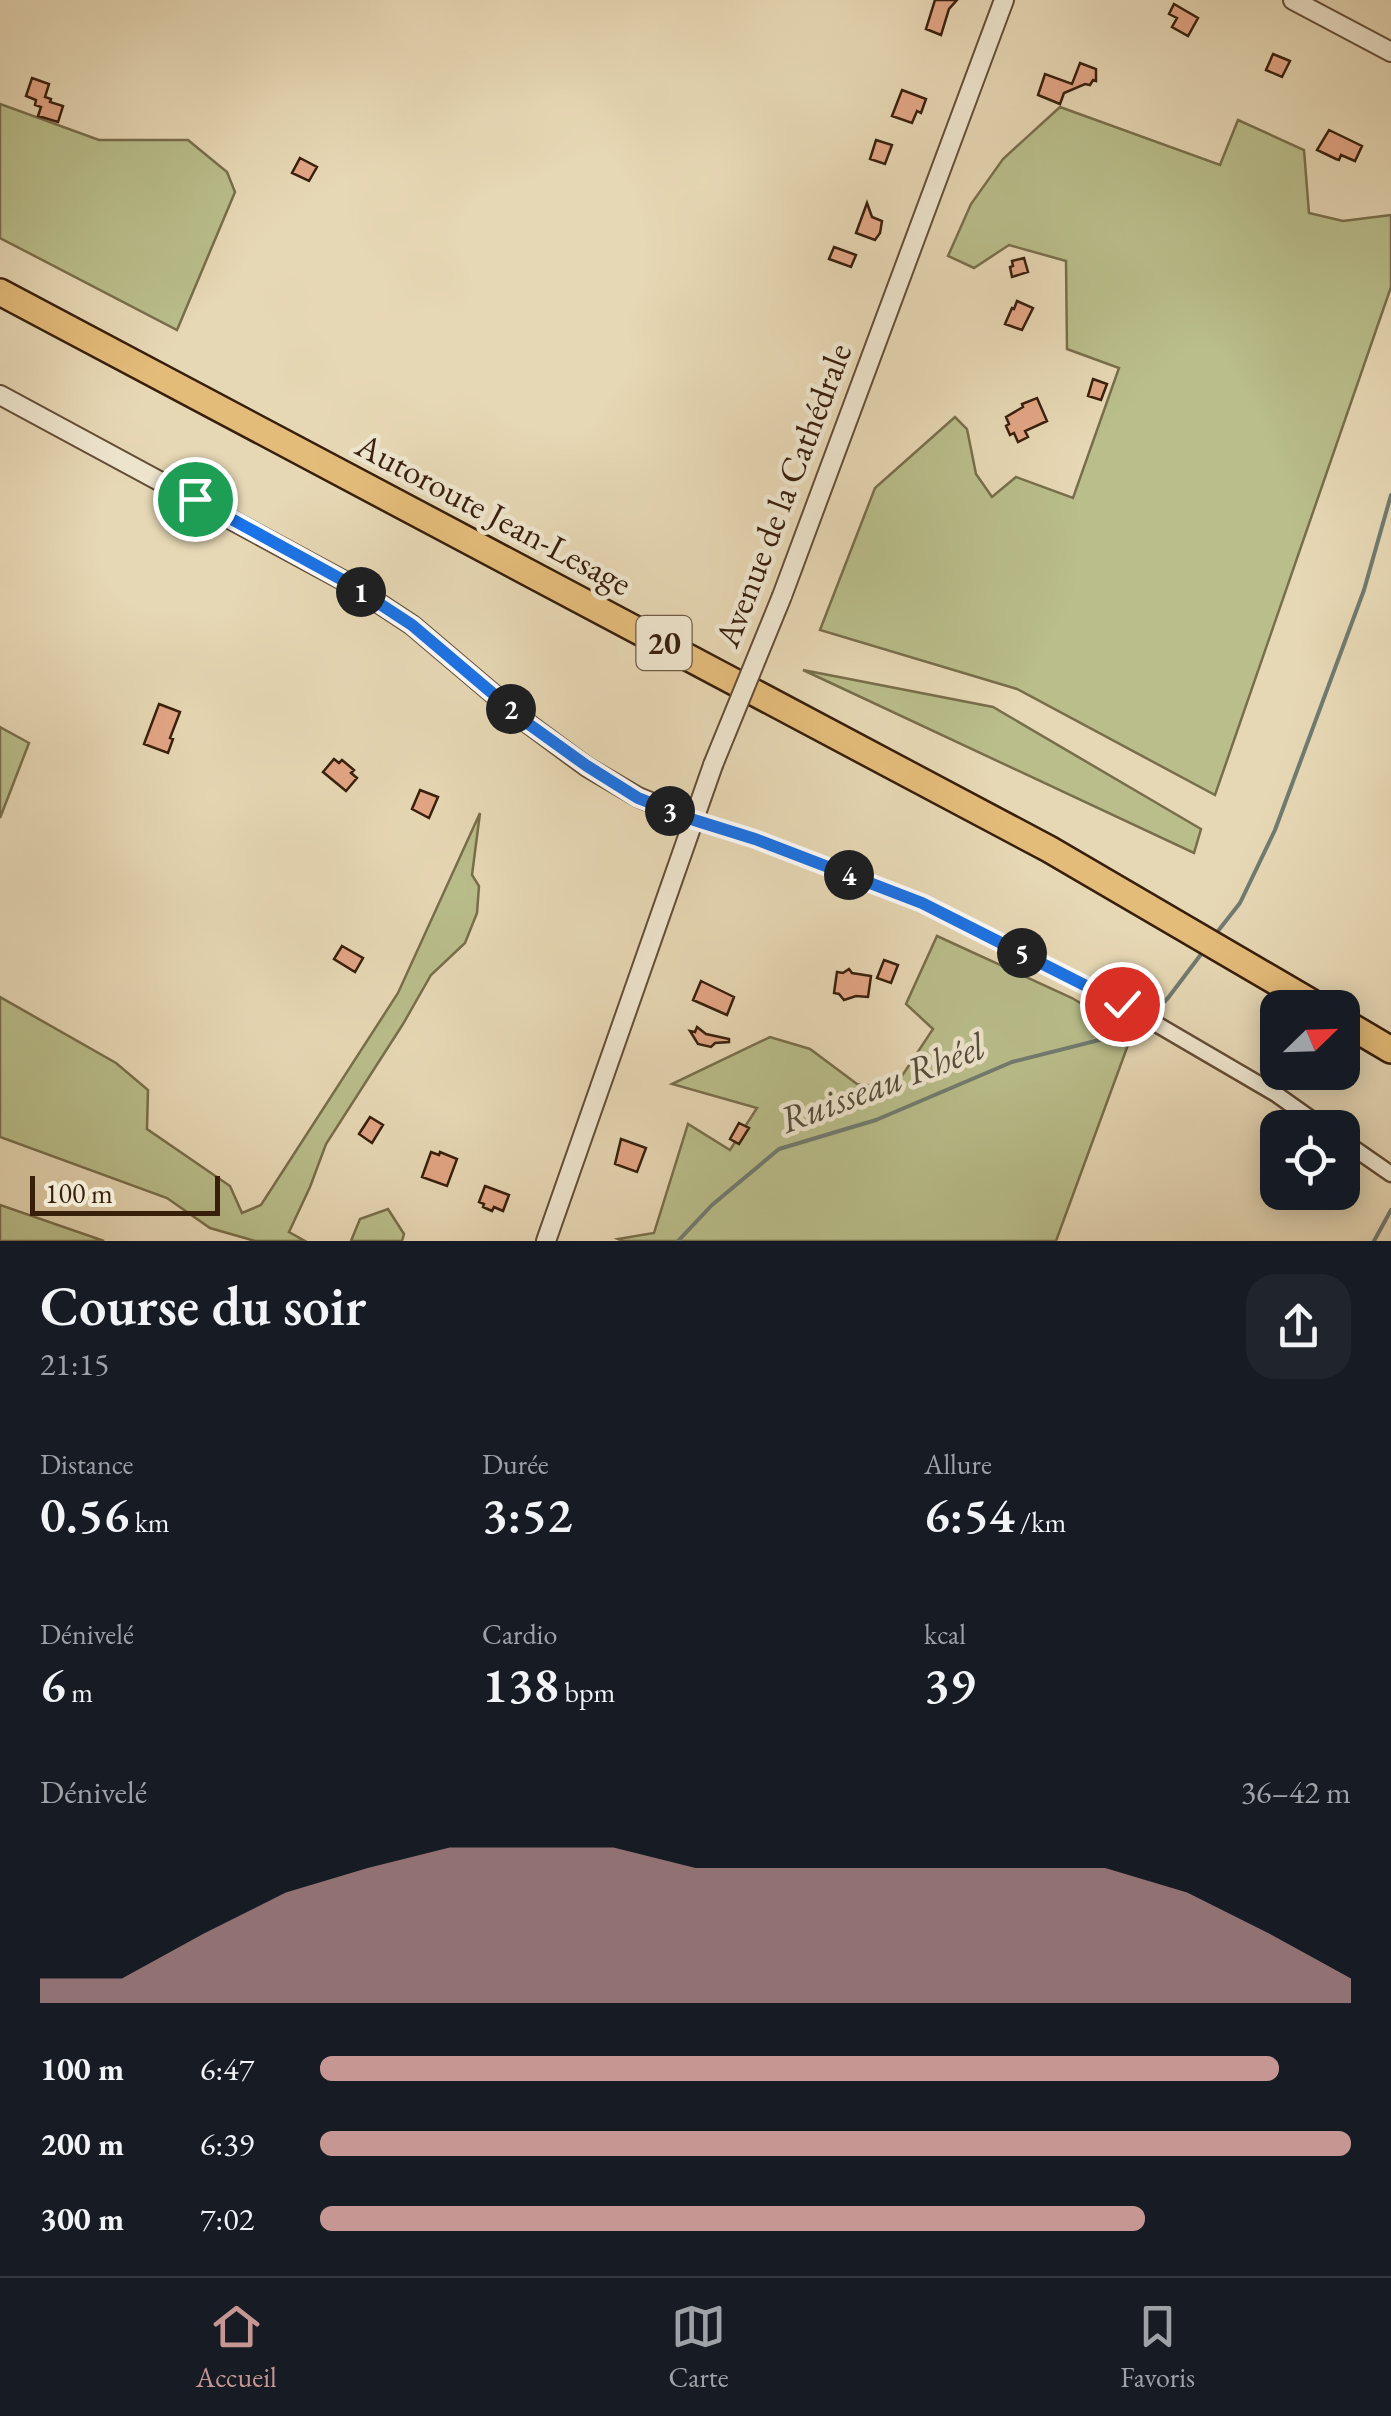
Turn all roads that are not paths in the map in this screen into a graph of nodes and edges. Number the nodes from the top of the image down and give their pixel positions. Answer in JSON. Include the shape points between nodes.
{"nodes":[{"id":1,"x":1004,"y":0,"type":"edge"},
{"id":2,"x":1293,"y":0,"type":"edge"},
{"id":3,"x":1391,"y":52,"type":"edge"},
{"id":4,"x":0,"y":292,"type":"edge"},
{"id":5,"x":0,"y":395,"type":"edge"},
{"id":6,"x":694,"y":820,"type":"junction"},
{"id":7,"x":1289,"y":990,"type":"edge"},
{"id":8,"x":1360,"y":1032,"type":"edge"},
{"id":9,"x":1391,"y":1050,"type":"edge"},
{"id":10,"x":1299,"y":1110,"type":"edge"},
{"id":11,"x":1360,"y":1152,"type":"edge"},
{"id":12,"x":1391,"y":1174,"type":"edge"},
{"id":13,"x":546,"y":1241,"type":"edge"}],
"edges":[{"from":1,"to":6,"type":"street","name":"Avenue de la Cathédrale","bridge":true},
{"from":2,"to":3,"type":"street"},
{"from":4,"to":7,"type":"highway","name":"Autoroute Jean-Lesage","number":"20","via":[[1032,840]]},
{"from":5,"to":6,"type":"street","via":[[348,583],[412,625],[587,766],[638,798]]},
{"from":6,"to":10,"type":"street","via":[[922,903],[1122,1004]]},
{"from":6,"to":13,"type":"street","name":"Avenue de la Cathédrale"},
{"from":8,"to":9,"type":"highway"},
{"from":11,"to":12,"type":"street"}]}
